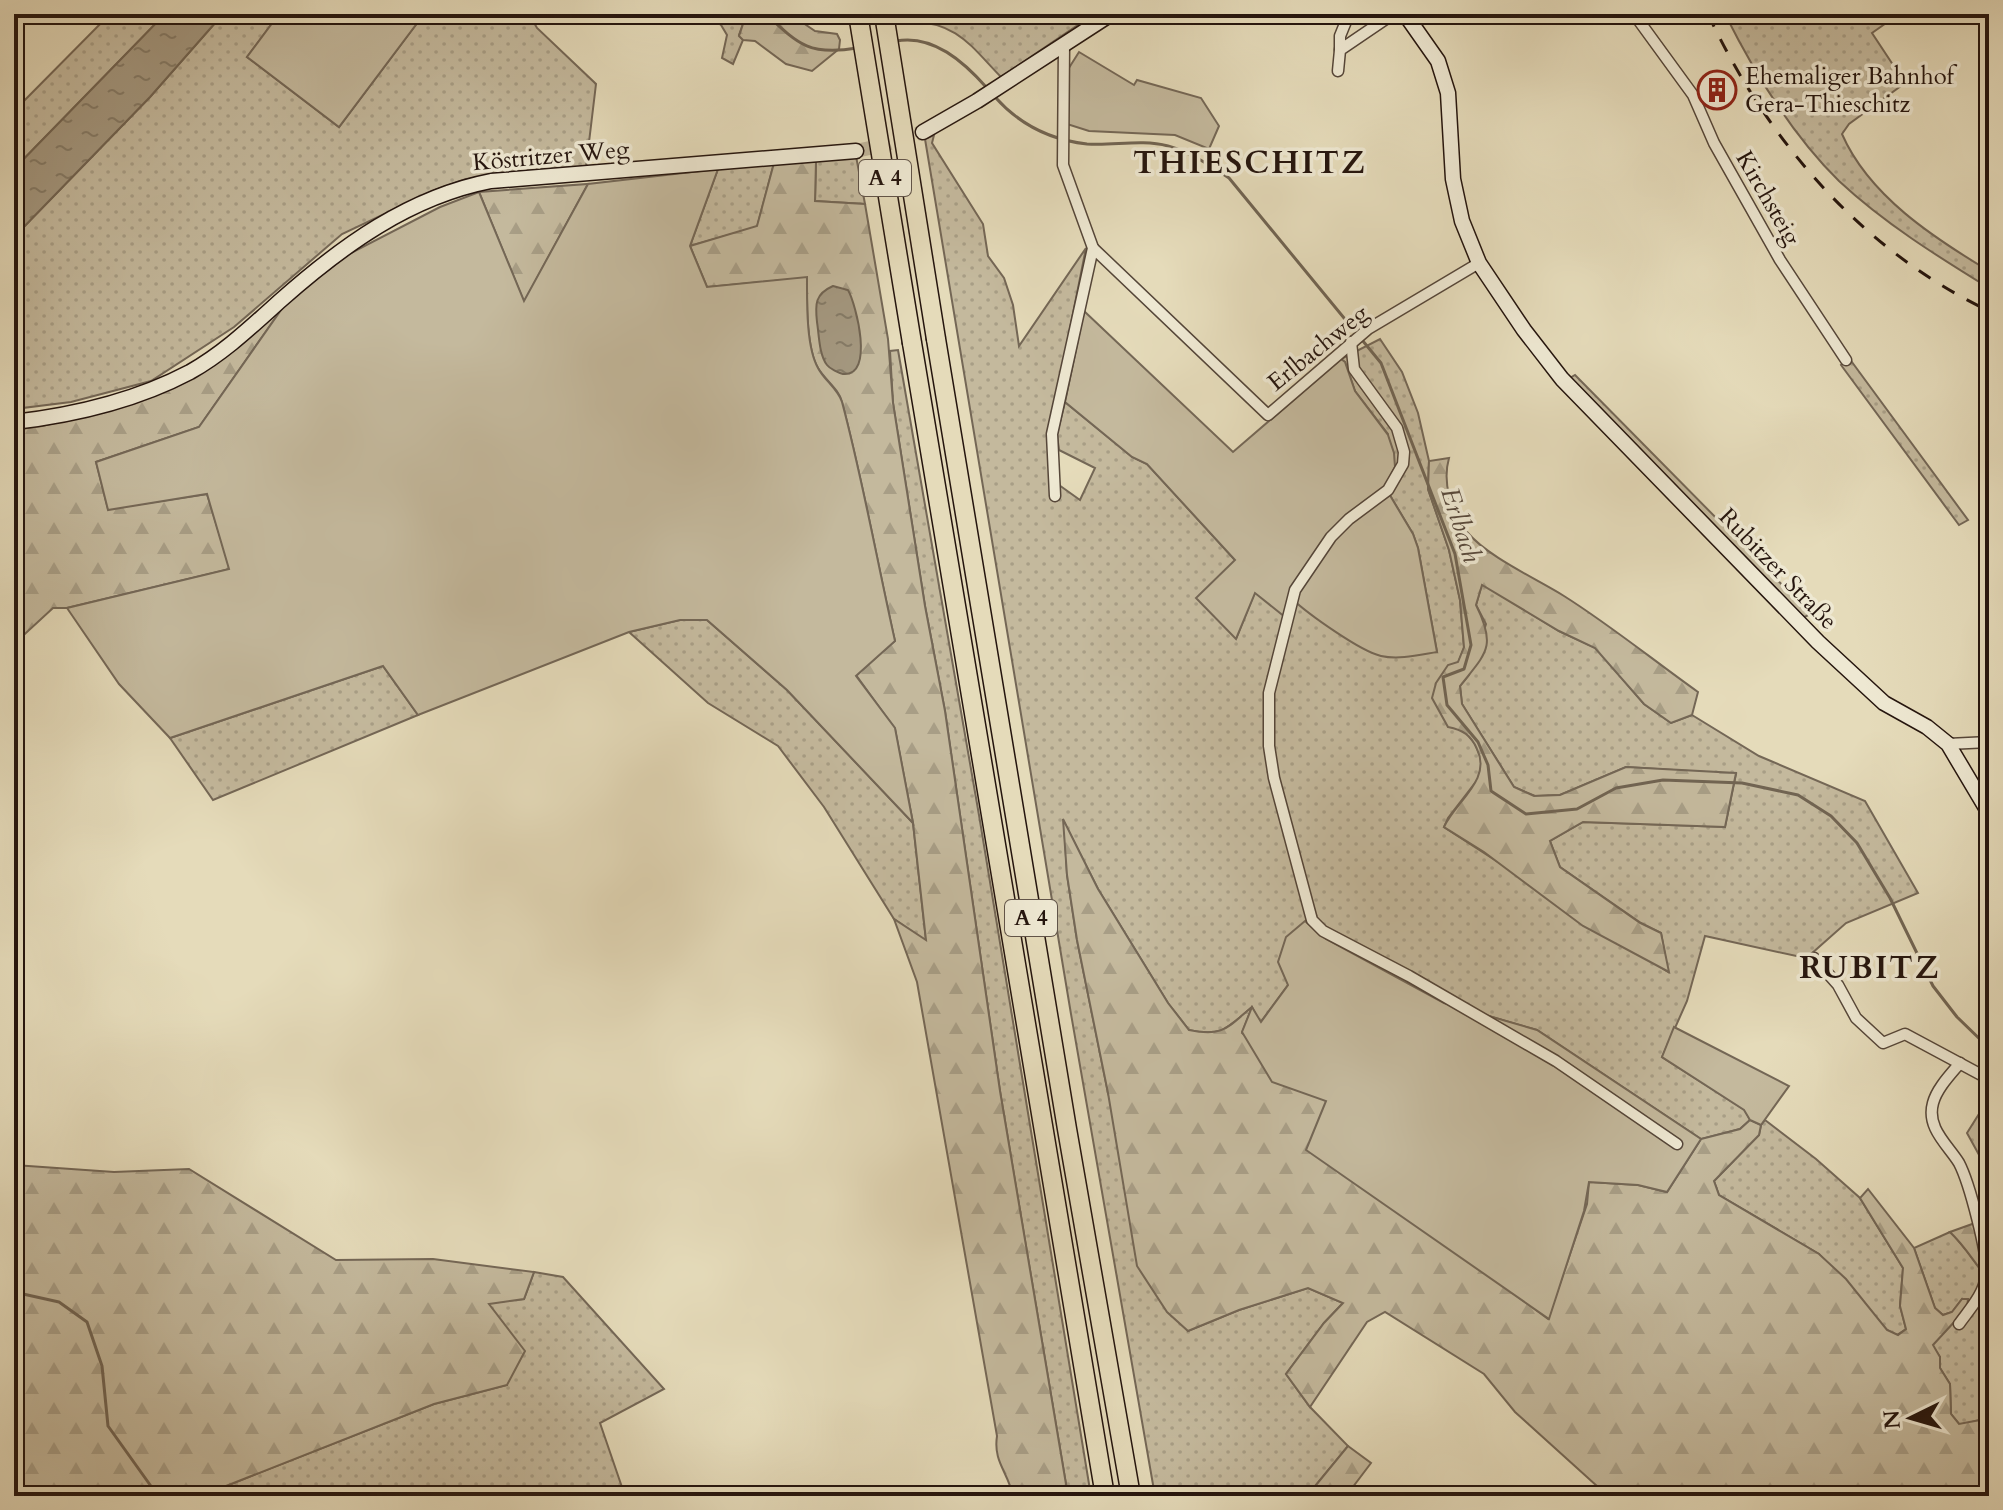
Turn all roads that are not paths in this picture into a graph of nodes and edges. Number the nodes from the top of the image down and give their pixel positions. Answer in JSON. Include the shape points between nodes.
{"nodes":[{"id":1,"x":858,"y":14,"type":"edge"},
{"id":2,"x":884,"y":14,"type":"edge"},
{"id":3,"x":1111,"y":14,"type":"edge"},
{"id":4,"x":1349,"y":14,"type":"edge"},
{"id":5,"x":1393,"y":14,"type":"edge"},
{"id":6,"x":1405,"y":14,"type":"edge"},
{"id":7,"x":1634,"y":14,"type":"edge"},
{"id":8,"x":1064,"y":45,"type":"junction"},
{"id":9,"x":1340,"y":50,"type":"junction"},
{"id":10,"x":1338,"y":71,"type":"dead end"},
{"id":11,"x":923,"y":132,"type":"tunnel mouth"},
{"id":12,"x":856,"y":151,"type":"tunnel mouth"},
{"id":13,"x":1093,"y":248,"type":"junction"},
{"id":14,"x":1479,"y":263,"type":"junction"},
{"id":15,"x":1353,"y":340,"type":"junction"},
{"id":16,"x":1846,"y":360,"type":"dead end"},
{"id":17,"x":14,"y":422,"type":"edge"},
{"id":18,"x":1055,"y":496,"type":"dead end"},
{"id":19,"x":1989,"y":742,"type":"edge"},
{"id":20,"x":1948,"y":744,"type":"junction"},
{"id":21,"x":1989,"y":813,"type":"edge"},
{"id":22,"x":1814,"y":958,"type":"dead end"},
{"id":23,"x":1960,"y":1063,"type":"junction"},
{"id":24,"x":1989,"y":1079,"type":"edge"},
{"id":25,"x":1677,"y":1144,"type":"dead end"},
{"id":26,"x":1959,"y":1324,"type":"dead end"},
{"id":27,"x":1105,"y":1496,"type":"edge"},
{"id":28,"x":1131,"y":1496,"type":"edge"}],
"edges":[{"from":1,"to":27,"type":"highway","number":"A 4","bridge":true},
{"from":2,"to":28,"type":"highway","number":"A 4","bridge":true},
{"from":3,"to":8,"type":"main road"},
{"from":4,"to":9,"type":"street"},
{"from":5,"to":9,"type":"street"},
{"from":6,"to":14,"type":"main road","name":"Rubitzer Straße","via":[[1438,61],[1448,93],[1453,179]]},
{"from":7,"to":16,"type":"street","name":"Kirchsteig","via":[[1693,95],[1780,260]]},
{"from":8,"to":11,"type":"main road"},
{"from":8,"to":13,"type":"street","via":[[1063,165]]},
{"from":9,"to":10,"type":"street"},
{"from":12,"to":17,"type":"main road","name":"Köstritzer Weg","via":[[461,187],[382,222],[191,371],[89,410]]},
{"from":13,"to":15,"type":"street","name":"Erlbachweg","via":[[1268,415]]},
{"from":13,"to":18,"type":"street","via":[[1052,434]]},
{"from":14,"to":15,"type":"street","name":"Erlbachweg"},
{"from":14,"to":20,"type":"main road","name":"Rubitzer Straße","via":[[1562,379],[1818,642],[1884,703]]},
{"from":15,"to":25,"type":"street","via":[[1354,369],[1397,428],[1403,464],[1388,490],[1331,537],[1295,590],[1269,693],[1274,778],[1312,920],[1323,931],[1556,1061]]},
{"from":19,"to":20,"type":"street"},
{"from":20,"to":21,"type":"main road"},
{"from":22,"to":23,"type":"street","via":[[1838,985],[1856,1018],[1883,1043],[1905,1034]]},
{"from":23,"to":24,"type":"street"},
{"from":23,"to":26,"type":"street","via":[[1932,1104],[1937,1134],[1960,1164],[1971,1194],[1986,1259],[1983,1287]]}]}
